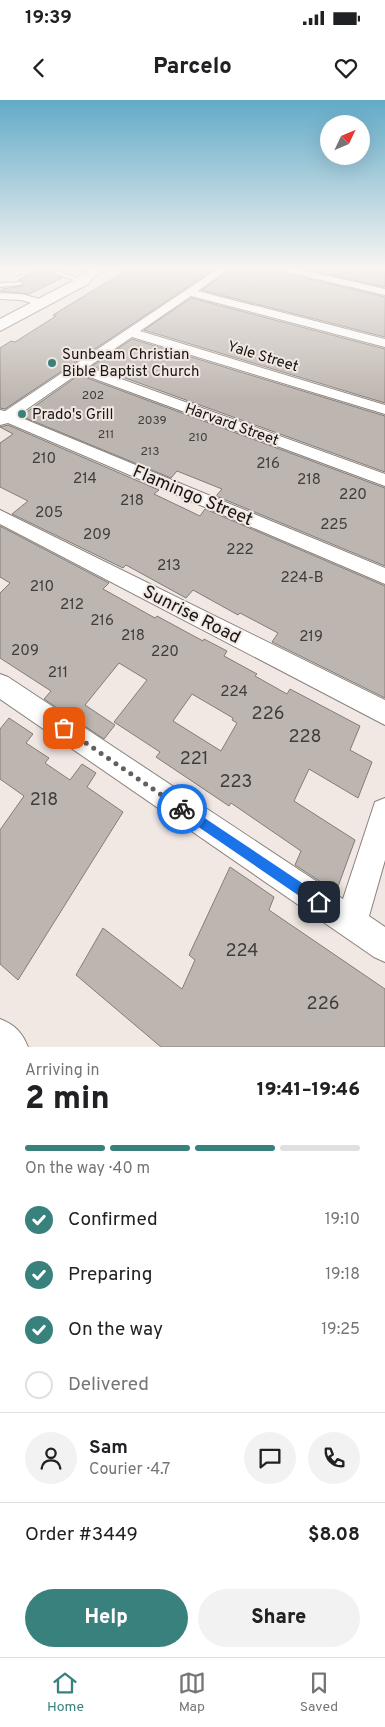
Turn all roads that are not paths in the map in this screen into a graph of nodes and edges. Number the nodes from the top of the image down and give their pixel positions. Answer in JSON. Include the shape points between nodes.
{"nodes":[{"id":1,"x":25,"y":312,"type":"edge"},
{"id":2,"x":161,"y":312,"type":"edge"},
{"id":3,"x":267,"y":312,"type":"edge"},
{"id":4,"x":0,"y":326,"type":"edge"},
{"id":5,"x":132,"y":333,"type":"junction"},
{"id":6,"x":385,"y":343,"type":"edge"},
{"id":7,"x":78,"y":368,"type":"junction"},
{"id":8,"x":385,"y":410,"type":"edge"},
{"id":9,"x":2,"y":417,"type":"edge"},
{"id":10,"x":385,"y":480,"type":"edge"},
{"id":11,"x":0,"y":516,"type":"edge"},
{"id":12,"x":385,"y":576,"type":"edge"},
{"id":13,"x":0,"y":684,"type":"edge"},
{"id":14,"x":385,"y":713,"type":"edge"},
{"id":15,"x":385,"y":812,"type":"edge"},
{"id":16,"x":351,"y":924,"type":"junction"},
{"id":17,"x":385,"y":946,"type":"edge"},
{"id":18,"x":0,"y":1037,"type":"edge"},
{"id":19,"x":10,"y":1047,"type":"edge"}],
"edges":[{"from":1,"to":4,"type":"highway"},
{"from":2,"to":5,"type":"street"},
{"from":3,"to":6,"type":"street"},
{"from":5,"to":7,"type":"street"},
{"from":5,"to":8,"type":"street","name":"Yale Street"},
{"from":7,"to":9,"type":"street"},
{"from":7,"to":10,"type":"street","name":"Harvard Street"},
{"from":9,"to":12,"type":"street","name":"Flamingo Street"},
{"from":11,"to":14,"type":"street","name":"Sunrise Road"},
{"from":13,"to":16,"type":"street"},
{"from":15,"to":16,"type":"street"},
{"from":16,"to":17,"type":"street"},
{"from":18,"to":19,"type":"street"}]}
